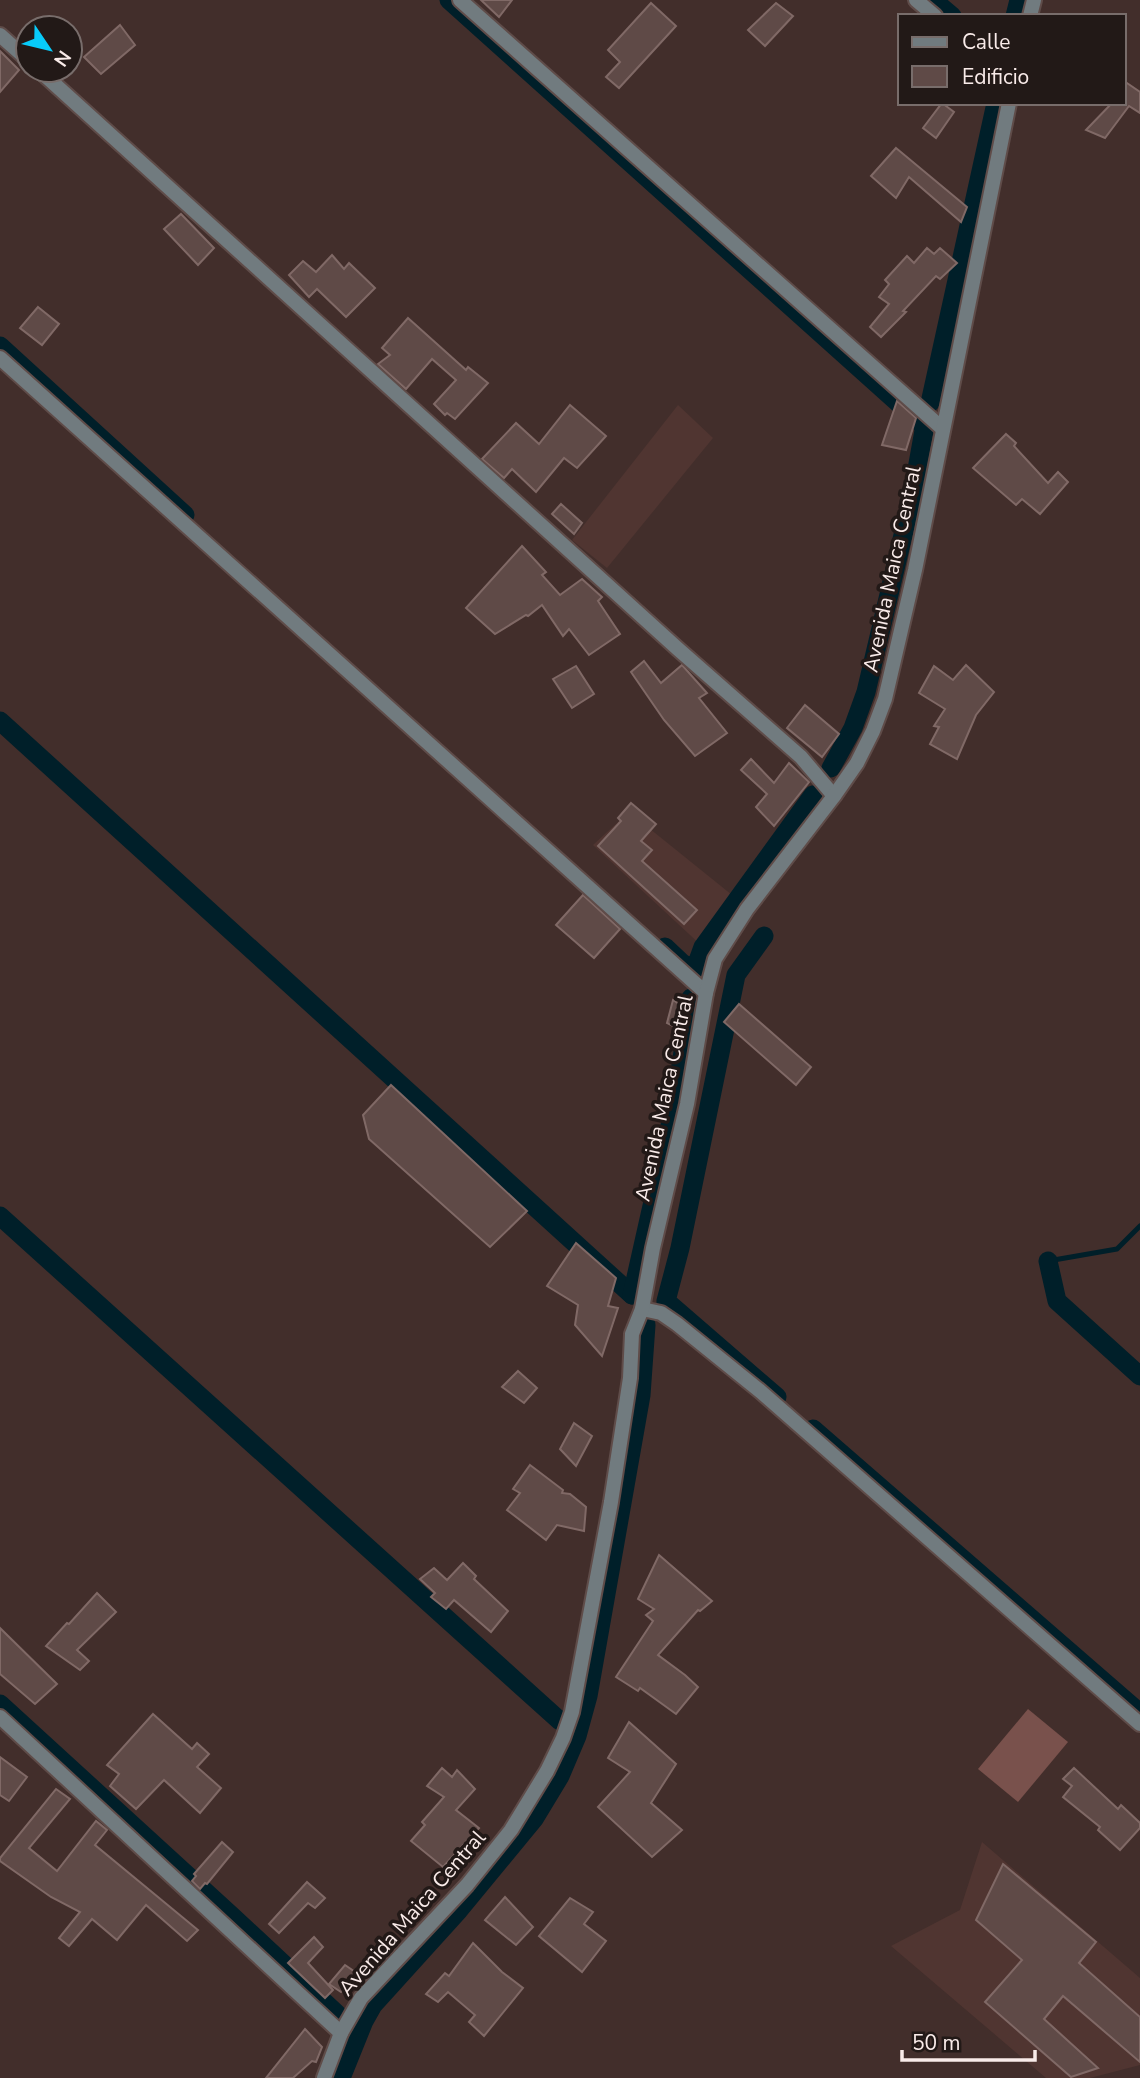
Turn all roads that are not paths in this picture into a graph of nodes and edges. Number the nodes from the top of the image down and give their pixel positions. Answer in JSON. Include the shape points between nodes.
{"nodes":[{"id":1,"x":460,"y":0,"type":"edge"},
{"id":2,"x":916,"y":0,"type":"edge"},
{"id":3,"x":933,"y":14,"type":"edge"},
{"id":4,"x":0,"y":35,"type":"edge"},
{"id":5,"x":14,"y":48,"type":"edge"},
{"id":6,"x":54,"y":84,"type":"edge"},
{"id":7,"x":1009,"y":105,"type":"edge"},
{"id":8,"x":0,"y":358,"type":"edge"},
{"id":9,"x":943,"y":429,"type":"junction"},
{"id":10,"x":834,"y":796,"type":"junction"},
{"id":11,"x":706,"y":993,"type":"junction"},
{"id":12,"x":642,"y":1309,"type":"junction"},
{"id":13,"x":0,"y":1717,"type":"edge"},
{"id":14,"x":1140,"y":1724,"type":"edge"},
{"id":15,"x":341,"y":2033,"type":"junction"},
{"id":16,"x":324,"y":2078,"type":"edge"}],
"edges":[{"from":1,"to":9,"type":"street"},
{"from":2,"to":3,"type":"street"},
{"from":4,"to":5,"type":"street"},
{"from":6,"to":10,"type":"street","via":[[801,757]]},
{"from":7,"to":9,"type":"street","name":"Avenida Maica Central"},
{"from":8,"to":11,"type":"street"},
{"from":9,"to":10,"type":"street","name":"Avenida Maica Central","via":[[885,699],[857,763]]},
{"from":10,"to":11,"type":"street","name":"Avenida Maica Central","via":[[728,936],[715,959]]},
{"from":11,"to":12,"type":"street","name":"Avenida Maica Central"},
{"from":12,"to":14,"type":"street","via":[[661,1313],[677,1324],[760,1391]]},
{"from":12,"to":15,"type":"street","name":"Avenida Maica Central","via":[[632,1334],[611,1502],[572,1712],[563,1738],[511,1830],[467,1885],[361,1998]]},
{"from":13,"to":15,"type":"street"},
{"from":15,"to":16,"type":"street","name":"Avenida Maica Central"}]}
